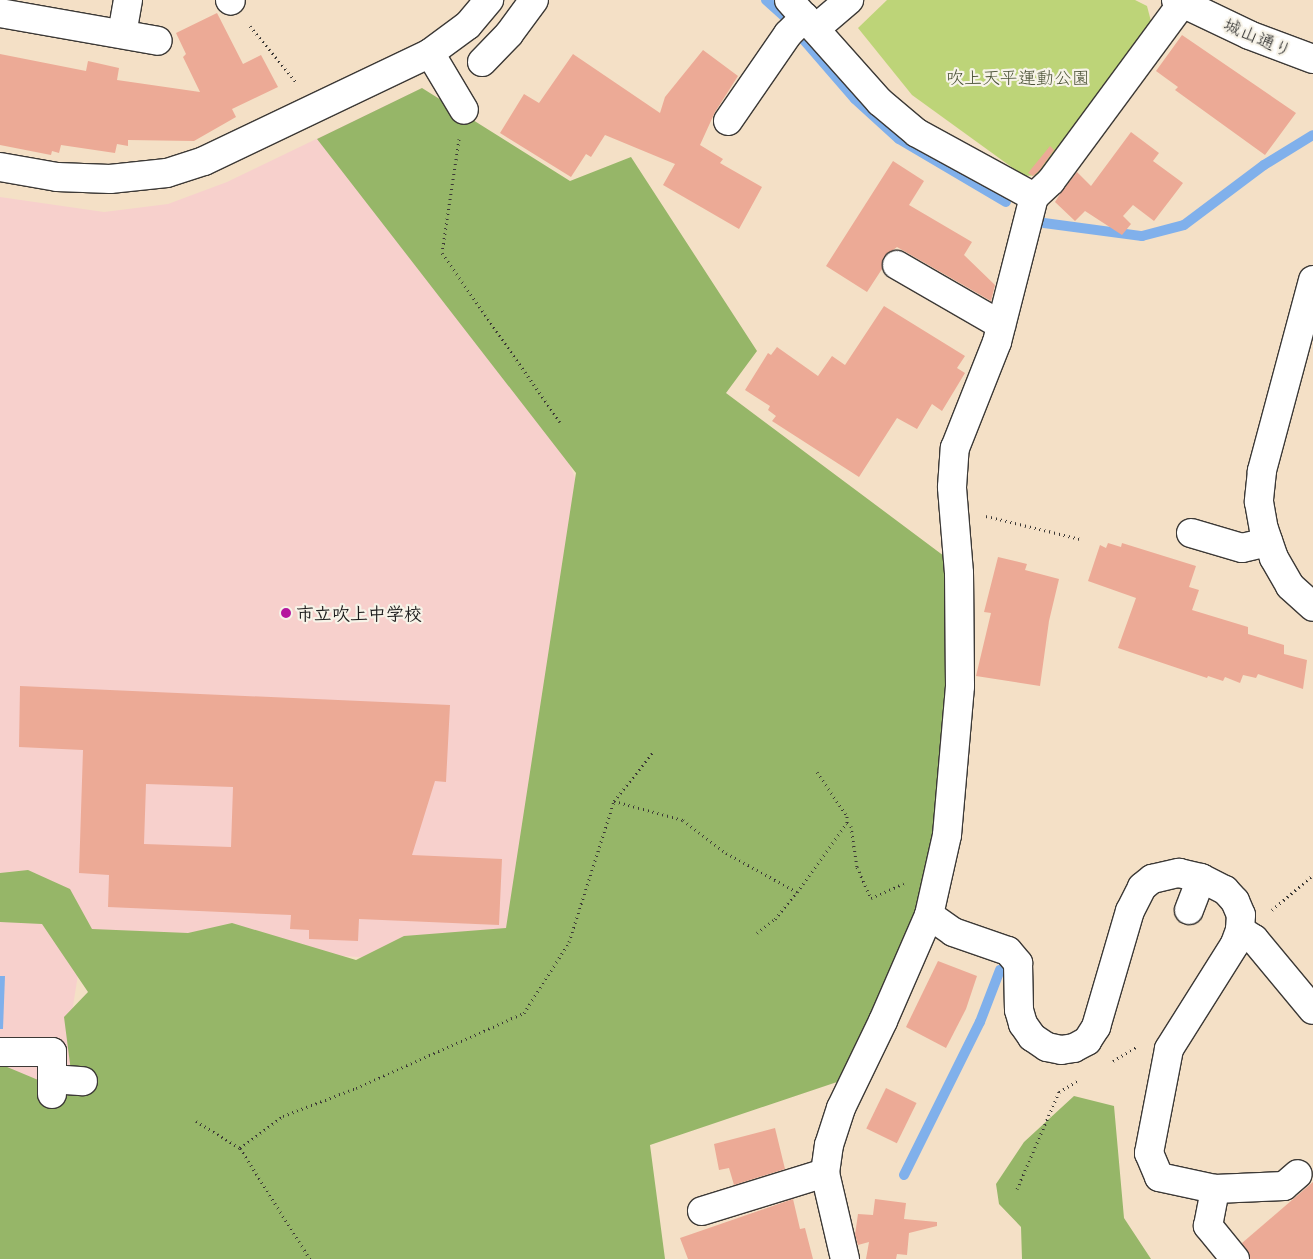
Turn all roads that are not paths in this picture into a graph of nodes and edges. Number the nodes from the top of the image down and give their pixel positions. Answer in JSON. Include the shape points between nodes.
{"nodes":[{"id":1,"x":128,"y":0,"type":"edge"},
{"id":2,"x":489,"y":0,"type":"edge"},
{"id":3,"x":534,"y":0,"type":"edge"},
{"id":4,"x":849,"y":0,"type":"edge"},
{"id":5,"x":1179,"y":2,"type":"edge"},
{"id":6,"x":0,"y":13,"type":"edge"},
{"id":7,"x":803,"y":15,"type":"edge"},
{"id":8,"x":122,"y":34,"type":"junction"},
{"id":9,"x":158,"y":41,"type":"dead end"},
{"id":10,"x":430,"y":53,"type":"junction"},
{"id":11,"x":1313,"y":59,"type":"edge"},
{"id":12,"x":482,"y":62,"type":"dead end"},
{"id":13,"x":464,"y":110,"type":"dead end"},
{"id":14,"x":728,"y":121,"type":"dead end"},
{"id":15,"x":0,"y":167,"type":"edge"},
{"id":16,"x":1034,"y":197,"type":"junction"},
{"id":17,"x":897,"y":265,"type":"dead end"},
{"id":18,"x":1313,"y":280,"type":"edge"},
{"id":19,"x":1001,"y":325,"type":"junction"},
{"id":20,"x":1191,"y":533,"type":"dead end"},
{"id":21,"x":1268,"y":542,"type":"junction"},
{"id":22,"x":1313,"y":608,"type":"edge"},
{"id":23,"x":1201,"y":878,"type":"junction"},
{"id":24,"x":1189,"y":910,"type":"dead end"},
{"id":25,"x":929,"y":915,"type":"junction"},
{"id":26,"x":1240,"y":930,"type":"junction"},
{"id":27,"x":1313,"y":1010,"type":"edge"},
{"id":28,"x":0,"y":1052,"type":"edge"},
{"id":29,"x":83,"y":1081,"type":"dead end"},
{"id":30,"x":1307,"y":1167,"type":"edge"},
{"id":31,"x":825,"y":1173,"type":"junction"},
{"id":32,"x":1215,"y":1189,"type":"junction"},
{"id":33,"x":702,"y":1211,"type":"dead end"},
{"id":34,"x":845,"y":1259,"type":"edge"},
{"id":35,"x":1235,"y":1259,"type":"edge"}],
"edges":[{"from":1,"to":8,"type":"street"},
{"from":2,"to":10,"type":"street","via":[[468,25]]},
{"from":3,"to":12,"type":"street","via":[[509,34]]},
{"from":4,"to":7,"type":"street"},
{"from":5,"to":11,"type":"street","name":"城山通り","via":[[1249,35]]},
{"from":5,"to":16,"type":"street","via":[[1051,181]]},
{"from":6,"to":8,"type":"street"},
{"from":7,"to":14,"type":"street"},
{"from":7,"to":16,"type":"street","via":[[880,102],[917,133]]},
{"from":8,"to":9,"type":"street"},
{"from":10,"to":13,"type":"street"},
{"from":10,"to":15,"type":"street","via":[[204,161],[167,173],[110,179],[57,177]]},
{"from":16,"to":19,"type":"street"},
{"from":17,"to":19,"type":"street"},
{"from":18,"to":21,"type":"street","via":[[1262,471],[1259,502]]},
{"from":19,"to":25,"type":"street","via":[[974,405],[955,448],[952,487],[959,573],[959,712],[947,835]]},
{"from":20,"to":21,"type":"street","via":[[1242,548]]},
{"from":21,"to":22,"type":"street","via":[[1290,586]]},
{"from":23,"to":24,"type":"street"},
{"from":23,"to":25,"type":"street","via":[[1179,873],[1165,875],[1142,887],[1130,910],[1096,1027],[1087,1041],[1067,1049],[1047,1047],[1032,1037],[1023,1024],[1019,1010],[1018,963],[1008,951],[953,932]]},
{"from":23,"to":26,"type":"street","via":[[1226,890],[1235,901],[1241,915]]},
{"from":25,"to":31,"type":"street","via":[[883,1022],[841,1108],[829,1145]]},
{"from":26,"to":27,"type":"street","via":[[1254,939]]},
{"from":26,"to":32,"type":"street","via":[[1235,944],[1170,1049],[1149,1153],[1159,1177]]},
{"from":28,"to":29,"type":"street","via":[[52,1052],[52,1087]]},
{"from":30,"to":32,"type":"street","via":[[1284,1186]]},
{"from":31,"to":33,"type":"street"},
{"from":31,"to":34,"type":"street"},
{"from":32,"to":35,"type":"street","via":[[1208,1226]]}]}
